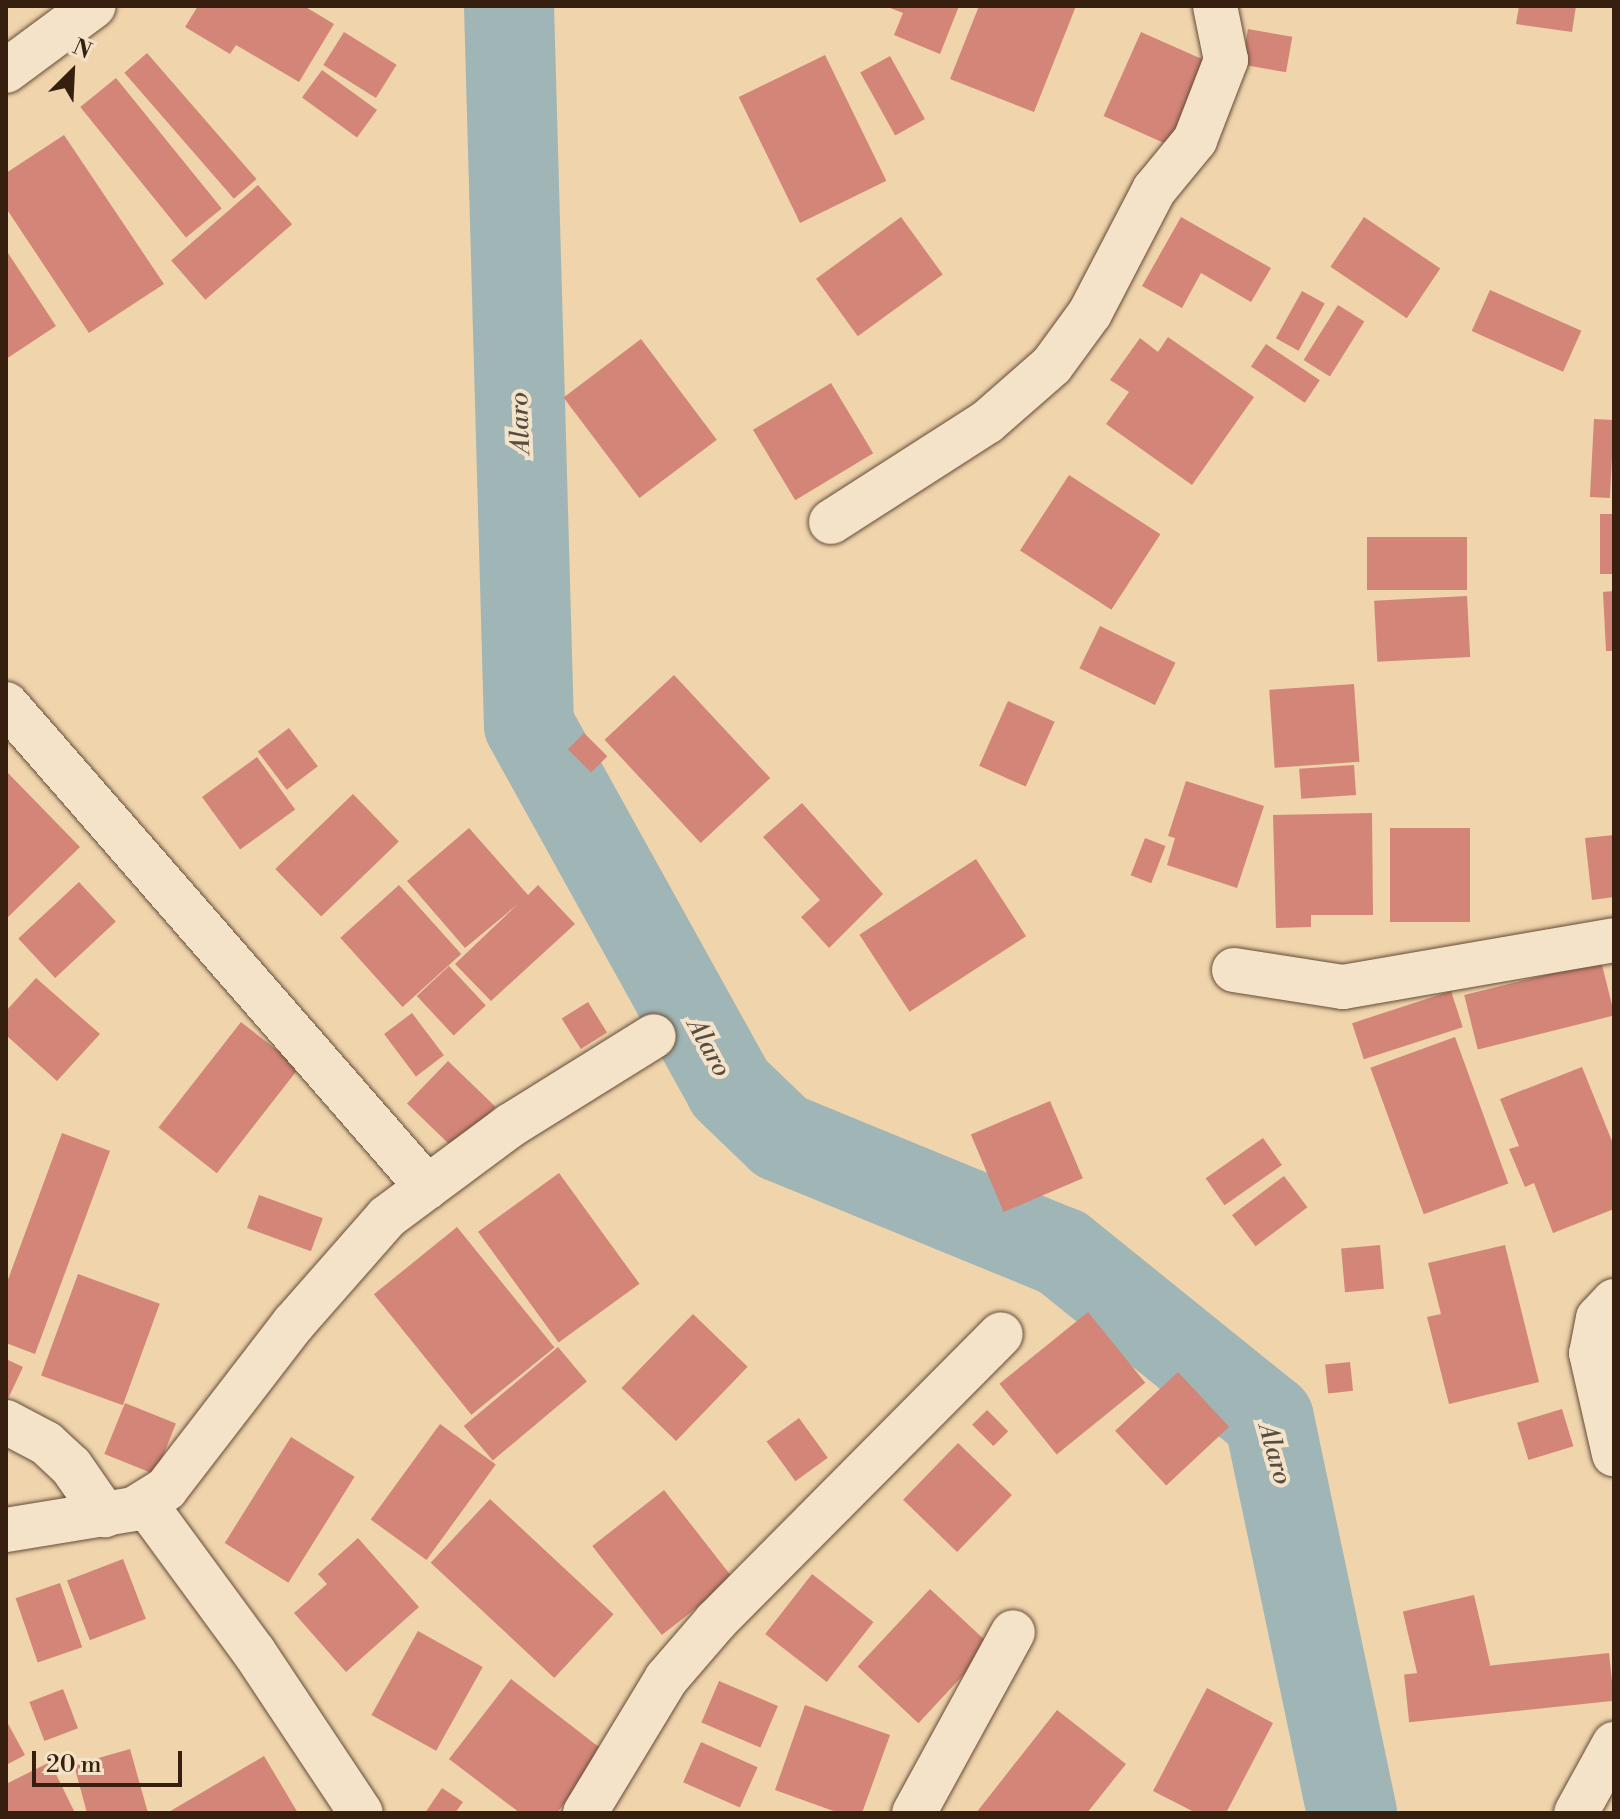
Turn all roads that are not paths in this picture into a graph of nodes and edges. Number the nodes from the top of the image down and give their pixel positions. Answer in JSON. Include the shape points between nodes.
{"nodes":[{"id":1,"x":94,"y":6,"type":"edge"},
{"id":2,"x":1215,"y":6,"type":"edge"},
{"id":3,"x":6,"y":71,"type":"edge"},
{"id":4,"x":831,"y":522,"type":"dead end"},
{"id":5,"x":6,"y":704,"type":"edge"},
{"id":6,"x":1614,"y":940,"type":"edge"},
{"id":7,"x":1234,"y":970,"type":"dead end"},
{"id":8,"x":654,"y":1036,"type":"dead end"},
{"id":9,"x":427,"y":1187,"type":"junction"},
{"id":10,"x":1614,"y":1301,"type":"edge"},
{"id":11,"x":1001,"y":1334,"type":"dead end"},
{"id":12,"x":8,"y":1429,"type":"edge"},
{"id":13,"x":1614,"y":1454,"type":"edge"},
{"id":14,"x":126,"y":1510,"type":"junction"},
{"id":15,"x":6,"y":1530,"type":"edge"},
{"id":16,"x":1013,"y":1632,"type":"dead end"},
{"id":17,"x":1614,"y":1744,"type":"edge"},
{"id":18,"x":361,"y":1813,"type":"edge"},
{"id":19,"x":585,"y":1813,"type":"edge"},
{"id":20,"x":914,"y":1813,"type":"edge"},
{"id":21,"x":1576,"y":1813,"type":"edge"}],
"edges":[{"from":1,"to":3,"type":"street"},
{"from":2,"to":4,"type":"street","via":[[1226,60],[1195,140],[1154,190],[1090,313],[1059,355],[987,422]]},
{"from":5,"to":9,"type":"street"},
{"from":6,"to":7,"type":"street","via":[[1343,987]]},
{"from":8,"to":9,"type":"street","via":[[511,1125]]},
{"from":9,"to":14,"type":"street","via":[[387,1217],[294,1323],[166,1489]]},
{"from":10,"to":13,"type":"street","via":[[1598,1318],[1591,1353]]},
{"from":11,"to":19,"type":"street","via":[[716,1621],[666,1679]]},
{"from":12,"to":14,"type":"street","via":[[46,1443]]},
{"from":14,"to":15,"type":"street"},
{"from":14,"to":18,"type":"street","via":[[254,1652]]},
{"from":16,"to":20,"type":"street"},
{"from":17,"to":21,"type":"street"}]}
